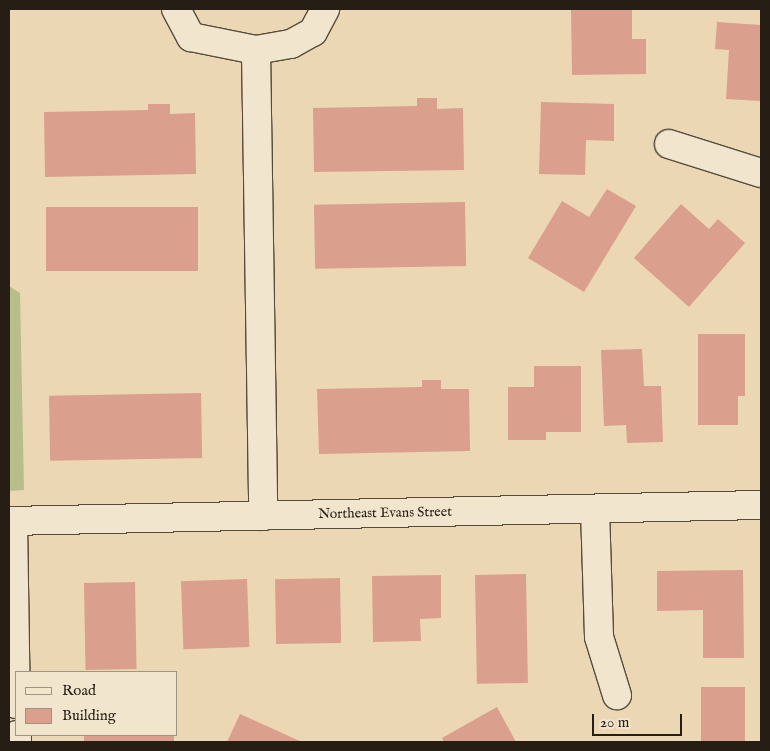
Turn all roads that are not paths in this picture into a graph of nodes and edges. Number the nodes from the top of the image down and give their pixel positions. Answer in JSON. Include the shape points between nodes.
{"nodes":[{"id":1,"x":176,"y":9,"type":"edge"},
{"id":2,"x":325,"y":9,"type":"edge"},
{"id":3,"x":256,"y":50,"type":"junction"},
{"id":4,"x":669,"y":144,"type":"dead end"},
{"id":5,"x":761,"y":173,"type":"edge"},
{"id":6,"x":761,"y":505,"type":"edge"},
{"id":7,"x":595,"y":509,"type":"junction"},
{"id":8,"x":263,"y":516,"type":"junction"},
{"id":9,"x":11,"y":521,"type":"edge"},
{"id":10,"x":15,"y":671,"type":"edge"},
{"id":11,"x":617,"y":695,"type":"dead end"}],
"edges":[{"from":1,"to":3,"type":"street","via":[[191,38]]},
{"from":2,"to":3,"type":"street","via":[[313,32],[291,44]]},
{"from":3,"to":8,"type":"street"},
{"from":4,"to":5,"type":"street"},
{"from":6,"to":7,"type":"street","name":"Northeast Evans Street"},
{"from":7,"to":8,"type":"street","name":"Northeast Evans Street"},
{"from":7,"to":11,"type":"street","via":[[599,637]]},
{"from":8,"to":9,"type":"street","name":"Northeast Evans Street"},
{"from":9,"to":10,"type":"street"}]}
